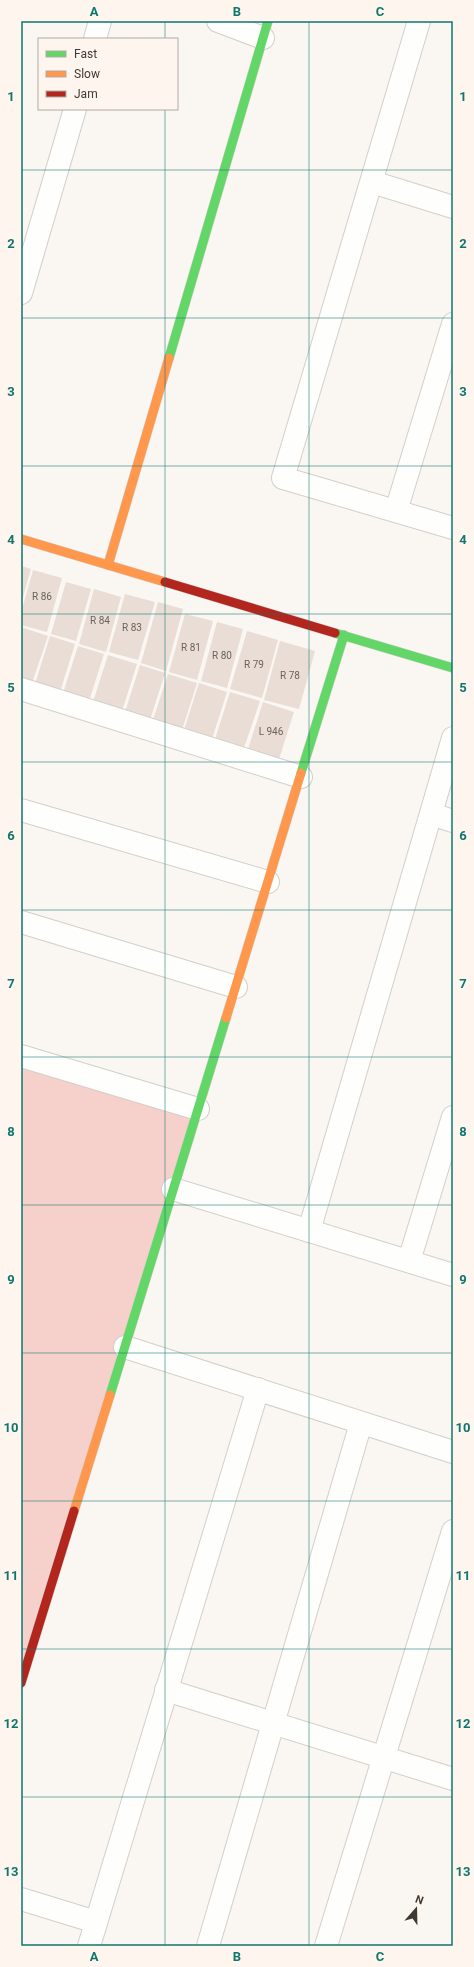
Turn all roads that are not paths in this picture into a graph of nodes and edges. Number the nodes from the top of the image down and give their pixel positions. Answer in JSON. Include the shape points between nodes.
{"nodes":[{"id":1,"x":100,"y":21,"type":"edge"},
{"id":2,"x":218,"y":21,"type":"edge"},
{"id":3,"x":419,"y":21,"type":"edge"},
{"id":4,"x":266,"y":29,"type":"edge"},
{"id":5,"x":95,"y":38,"type":"edge"},
{"id":6,"x":75,"y":110,"type":"edge"},
{"id":7,"x":372,"y":182,"type":"junction"},
{"id":8,"x":453,"y":207,"type":"edge"},
{"id":9,"x":21,"y":294,"type":"edge"},
{"id":10,"x":453,"y":324,"type":"edge"},
{"id":11,"x":396,"y":511,"type":"junction"},
{"id":12,"x":453,"y":528,"type":"edge"},
{"id":13,"x":21,"y":539,"type":"edge"},
{"id":14,"x":108,"y":565,"type":"junction"},
{"id":15,"x":344,"y":635,"type":"junction"},
{"id":16,"x":453,"y":668,"type":"edge"},
{"id":17,"x":21,"y":689,"type":"edge"},
{"id":18,"x":453,"y":738,"type":"edge"},
{"id":19,"x":301,"y":777,"type":"junction"},
{"id":20,"x":21,"y":810,"type":"edge"},
{"id":21,"x":431,"y":814,"type":"junction"},
{"id":22,"x":453,"y":821,"type":"edge"},
{"id":23,"x":268,"y":882,"type":"junction"},
{"id":24,"x":21,"y":922,"type":"edge"},
{"id":25,"x":236,"y":987,"type":"junction"},
{"id":26,"x":21,"y":1056,"type":"edge"},
{"id":27,"x":198,"y":1109,"type":"junction"},
{"id":28,"x":453,"y":1117,"type":"edge"},
{"id":29,"x":174,"y":1189,"type":"junction"},
{"id":30,"x":309,"y":1231,"type":"junction"},
{"id":31,"x":409,"y":1261,"type":"junction"},
{"id":32,"x":453,"y":1275,"type":"edge"},
{"id":33,"x":125,"y":1347,"type":"junction"},
{"id":34,"x":258,"y":1389,"type":"junction"},
{"id":35,"x":361,"y":1423,"type":"junction"},
{"id":36,"x":453,"y":1452,"type":"edge"},
{"id":37,"x":453,"y":1531,"type":"edge"},
{"id":38,"x":21,"y":1683,"type":"edge"},
{"id":39,"x":166,"y":1690,"type":"junction"},
{"id":40,"x":273,"y":1724,"type":"junction"},
{"id":41,"x":384,"y":1757,"type":"junction"},
{"id":42,"x":453,"y":1779,"type":"edge"},
{"id":43,"x":21,"y":1899,"type":"edge"},
{"id":44,"x":96,"y":1922,"type":"junction"},
{"id":45,"x":90,"y":1946,"type":"edge"},
{"id":46,"x":208,"y":1946,"type":"edge"},
{"id":47,"x":326,"y":1946,"type":"edge"}],
"edges":[{"from":1,"to":5,"type":"street"},
{"from":2,"to":4,"type":"street"},
{"from":3,"to":7,"type":"street"},
{"from":4,"to":14,"type":"street"},
{"from":6,"to":9,"type":"street"},
{"from":7,"to":8,"type":"street"},
{"from":7,"to":11,"type":"street","via":[[283,478]]},
{"from":10,"to":11,"type":"street"},
{"from":11,"to":12,"type":"street"},
{"from":13,"to":14,"type":"street"},
{"from":14,"to":15,"type":"street"},
{"from":15,"to":16,"type":"street"},
{"from":15,"to":19,"type":"street"},
{"from":17,"to":19,"type":"street"},
{"from":18,"to":21,"type":"street"},
{"from":19,"to":23,"type":"street"},
{"from":20,"to":23,"type":"street"},
{"from":21,"to":22,"type":"street"},
{"from":21,"to":30,"type":"street"},
{"from":23,"to":25,"type":"street"},
{"from":24,"to":25,"type":"street"},
{"from":25,"to":27,"type":"street"},
{"from":26,"to":27,"type":"street"},
{"from":27,"to":29,"type":"street"},
{"from":28,"to":31,"type":"street"},
{"from":29,"to":30,"type":"street"},
{"from":29,"to":33,"type":"street"},
{"from":30,"to":31,"type":"street"},
{"from":31,"to":32,"type":"street"},
{"from":33,"to":34,"type":"street"},
{"from":33,"to":38,"type":"street"},
{"from":34,"to":35,"type":"street"},
{"from":34,"to":39,"type":"street"},
{"from":35,"to":36,"type":"street"},
{"from":35,"to":40,"type":"street"},
{"from":37,"to":41,"type":"street"},
{"from":39,"to":40,"type":"street"},
{"from":39,"to":44,"type":"street"},
{"from":40,"to":41,"type":"street"},
{"from":40,"to":46,"type":"street"},
{"from":41,"to":42,"type":"street"},
{"from":41,"to":47,"type":"street"},
{"from":43,"to":44,"type":"street"},
{"from":44,"to":45,"type":"street"}]}
